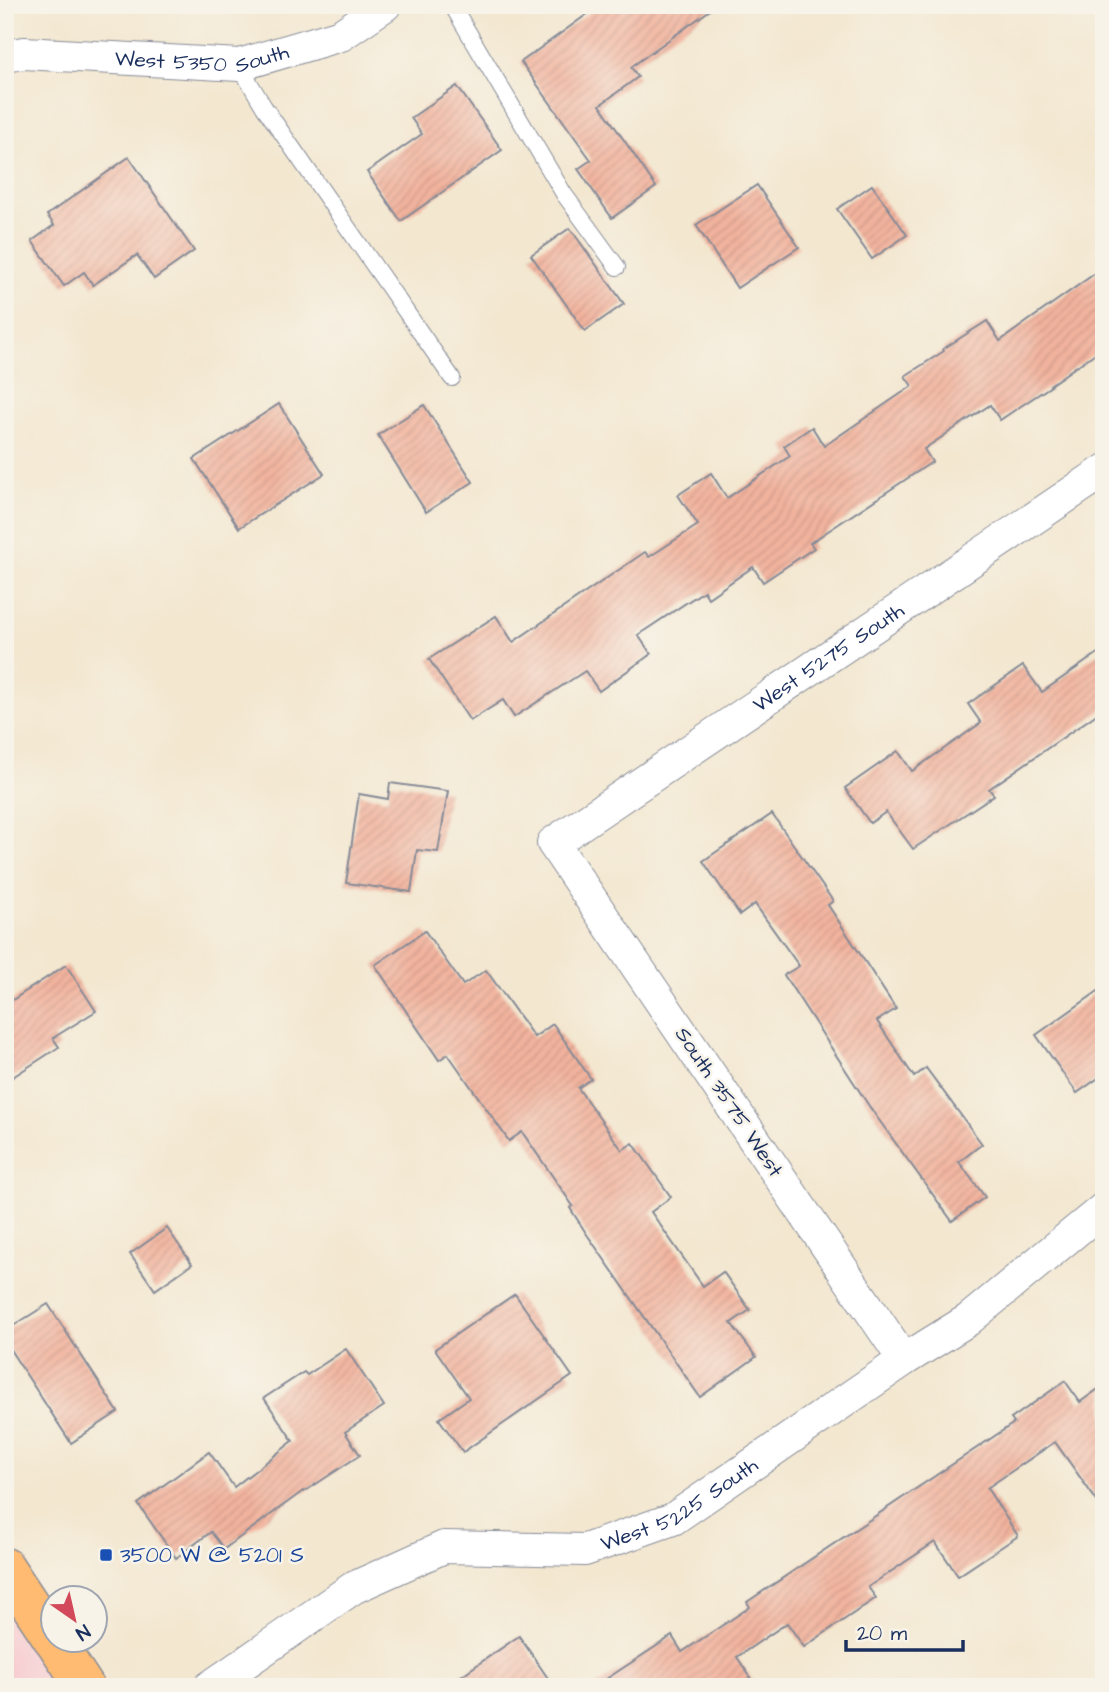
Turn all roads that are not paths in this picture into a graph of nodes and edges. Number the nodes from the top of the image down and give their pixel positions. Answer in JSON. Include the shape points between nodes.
{"nodes":[{"id":1,"x":385,"y":5,"type":"edge"},
{"id":2,"x":452,"y":5,"type":"edge"},
{"id":3,"x":5,"y":56,"type":"edge"},
{"id":4,"x":239,"y":65,"type":"junction"},
{"id":5,"x":617,"y":267,"type":"dead end"},
{"id":6,"x":453,"y":378,"type":"dead end"},
{"id":7,"x":1104,"y":471,"type":"edge"},
{"id":8,"x":553,"y":844,"type":"joint"},
{"id":9,"x":1104,"y":1208,"type":"edge"},
{"id":10,"x":904,"y":1360,"type":"junction"},
{"id":11,"x":5,"y":1567,"type":"edge"},
{"id":12,"x":38,"y":1616,"type":"edge"},
{"id":13,"x":63,"y":1654,"type":"edge"},
{"id":14,"x":85,"y":1687,"type":"edge"},
{"id":15,"x":210,"y":1687,"type":"edge"}],
"edges":[{"from":1,"to":4,"type":"street","name":"West 5350 South","via":[[341,35]]},
{"from":2,"to":5,"type":"lane","via":[[565,194]]},
{"from":3,"to":4,"type":"street","name":"West 5350 South","via":[[24,53]]},
{"from":4,"to":6,"type":"lane"},
{"from":7,"to":8,"type":"street","name":"West 5275 South"},
{"from":8,"to":10,"type":"street","name":"South 3575 West"},
{"from":9,"to":10,"type":"street","name":"West 5225 South","via":[[968,1320]]},
{"from":10,"to":15,"type":"street","name":"West 5225 South","via":[[673,1519],[585,1550],[444,1547],[353,1588]]},
{"from":11,"to":12,"type":"main road"},
{"from":13,"to":14,"type":"main road"}]}
